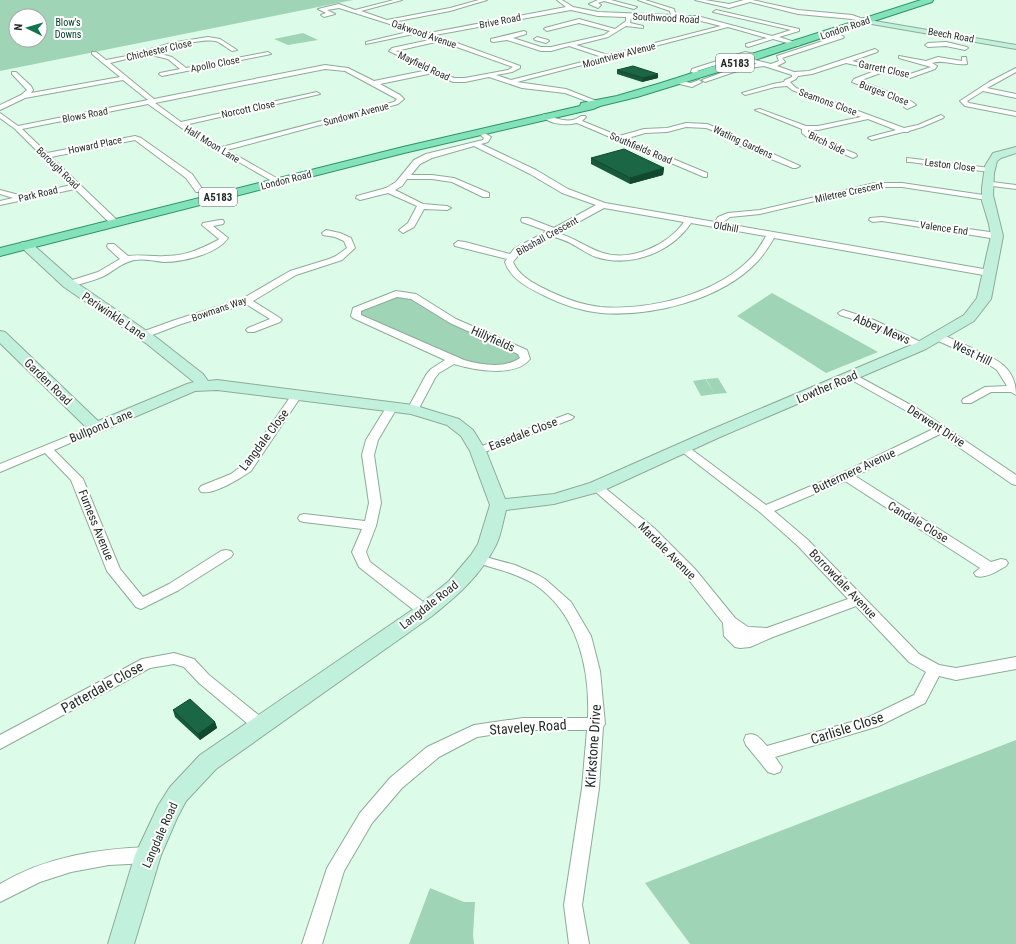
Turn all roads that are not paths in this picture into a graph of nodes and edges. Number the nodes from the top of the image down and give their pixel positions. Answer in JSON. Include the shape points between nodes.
{"nodes":[{"id":1,"x":400,"y":0,"type":"edge"},
{"id":2,"x":485,"y":0,"type":"edge"},
{"id":3,"x":559,"y":0,"type":"edge"},
{"id":4,"x":600,"y":0,"type":"edge"},
{"id":5,"x":605,"y":0,"type":"edge"},
{"id":6,"x":640,"y":0,"type":"edge"},
{"id":7,"x":696,"y":0,"type":"edge"},
{"id":8,"x":748,"y":0,"type":"edge"},
{"id":9,"x":760,"y":0,"type":"edge"},
{"id":10,"x":929,"y":0,"type":"edge"},
{"id":11,"x":706,"y":1,"type":"edge"},
{"id":12,"x":774,"y":1,"type":"edge"},
{"id":13,"x":764,"y":4,"type":"junction"},
{"id":14,"x":598,"y":6,"type":"dead end"},
{"id":15,"x":729,"y":6,"type":"junction"},
{"id":16,"x":634,"y":7,"type":"dead end"},
{"id":17,"x":572,"y":8,"type":"junction"},
{"id":18,"x":744,"y":9,"type":"dead end"},
{"id":19,"x":356,"y":11,"type":"junction"},
{"id":20,"x":716,"y":12,"type":"dead end"},
{"id":21,"x":824,"y":14,"type":"junction"},
{"id":22,"x":324,"y":15,"type":"dead end"},
{"id":23,"x":628,"y":16,"type":"junction"},
{"id":24,"x":674,"y":17,"type":"junction"},
{"id":25,"x":802,"y":18,"type":"dead end"},
{"id":26,"x":387,"y":21,"type":"junction"},
{"id":27,"x":866,"y":21,"type":"junction"},
{"id":28,"x":625,"y":24,"type":"junction"},
{"id":29,"x":728,"y":26,"type":"junction"},
{"id":30,"x":548,"y":27,"type":"dead end"},
{"id":31,"x":640,"y":27,"type":"dead end"},
{"id":32,"x":614,"y":30,"type":"junction"},
{"id":33,"x":418,"y":32,"type":"junction"},
{"id":34,"x":524,"y":33,"type":"dead end"},
{"id":35,"x":429,"y":35,"type":"junction"},
{"id":36,"x":574,"y":37,"type":"dead end"},
{"id":37,"x":772,"y":37,"type":"junction"},
{"id":38,"x":841,"y":37,"type":"dead end"},
{"id":39,"x":507,"y":38,"type":"junction"},
{"id":40,"x":440,"y":39,"type":"junction"},
{"id":41,"x":493,"y":40,"type":"dead end"},
{"id":42,"x":980,"y":40,"type":"junction"},
{"id":43,"x":546,"y":41,"type":"dead end"},
{"id":44,"x":586,"y":41,"type":"junction"},
{"id":45,"x":368,"y":43,"type":"dead end"},
{"id":46,"x":526,"y":44,"type":"junction"},
{"id":47,"x":798,"y":44,"type":"junction"},
{"id":48,"x":569,"y":45,"type":"junction"},
{"id":49,"x":748,"y":45,"type":"dead end"},
{"id":50,"x":928,"y":45,"type":"dead end"},
{"id":51,"x":1016,"y":47,"type":"edge"},
{"id":52,"x":965,"y":48,"type":"junction"},
{"id":53,"x":234,"y":50,"type":"dead end"},
{"id":54,"x":875,"y":51,"type":"dead end"},
{"id":55,"x":149,"y":52,"type":"junction"},
{"id":56,"x":94,"y":53,"type":"dead end"},
{"id":57,"x":956,"y":53,"type":"dead end"},
{"id":58,"x":268,"y":54,"type":"dead end"},
{"id":59,"x":760,"y":55,"type":"junction"},
{"id":60,"x":609,"y":57,"type":"junction"},
{"id":61,"x":901,"y":57,"type":"dead end"},
{"id":62,"x":964,"y":58,"type":"dead end"},
{"id":63,"x":749,"y":59,"type":"junction"},
{"id":64,"x":846,"y":61,"type":"junction"},
{"id":65,"x":106,"y":62,"type":"junction"},
{"id":66,"x":925,"y":62,"type":"junction"},
{"id":67,"x":769,"y":65,"type":"junction"},
{"id":68,"x":185,"y":70,"type":"junction"},
{"id":69,"x":882,"y":70,"type":"junction"},
{"id":70,"x":1016,"y":70,"type":"edge"},
{"id":71,"x":434,"y":71,"type":"junction"},
{"id":72,"x":510,"y":71,"type":"junction"},
{"id":73,"x":14,"y":73,"type":"dead end"},
{"id":74,"x":162,"y":74,"type":"dead end"},
{"id":75,"x":794,"y":74,"type":"junction"},
{"id":76,"x":489,"y":75,"type":"junction"},
{"id":77,"x":1003,"y":76,"type":"junction"},
{"id":78,"x":124,"y":78,"type":"junction"},
{"id":79,"x":525,"y":78,"type":"junction"},
{"id":80,"x":702,"y":78,"type":"junction"},
{"id":81,"x":1016,"y":79,"type":"edge"},
{"id":82,"x":510,"y":82,"type":"junction"},
{"id":83,"x":375,"y":83,"type":"junction"},
{"id":84,"x":788,"y":84,"type":"junction"},
{"id":85,"x":981,"y":89,"type":"junction"},
{"id":86,"x":745,"y":93,"type":"dead end"},
{"id":87,"x":317,"y":94,"type":"dead end"},
{"id":88,"x":23,"y":96,"type":"junction"},
{"id":89,"x":1016,"y":96,"type":"edge"},
{"id":90,"x":152,"y":102,"type":"junction"},
{"id":91,"x":597,"y":103,"type":"junction"},
{"id":92,"x":907,"y":107,"type":"dead end"},
{"id":93,"x":0,"y":108,"type":"edge"},
{"id":94,"x":573,"y":109,"type":"junction"},
{"id":95,"x":758,"y":110,"type":"dead end"},
{"id":96,"x":1016,"y":114,"type":"edge"},
{"id":97,"x":0,"y":115,"type":"edge"},
{"id":98,"x":544,"y":116,"type":"junction"},
{"id":99,"x":869,"y":117,"type":"junction"},
{"id":100,"x":941,"y":117,"type":"dead end"},
{"id":101,"x":577,"y":121,"type":"junction"},
{"id":102,"x":180,"y":124,"type":"junction"},
{"id":103,"x":17,"y":128,"type":"junction"},
{"id":104,"x":805,"y":128,"type":"junction"},
{"id":105,"x":906,"y":130,"type":"junction"},
{"id":106,"x":480,"y":132,"type":"junction"},
{"id":107,"x":872,"y":138,"type":"dead end"},
{"id":108,"x":618,"y":139,"type":"junction"},
{"id":109,"x":435,"y":142,"type":"junction"},
{"id":110,"x":475,"y":144,"type":"junction"},
{"id":111,"x":221,"y":150,"type":"junction"},
{"id":112,"x":450,"y":150,"type":"junction"},
{"id":113,"x":1016,"y":150,"type":"edge"},
{"id":114,"x":45,"y":156,"type":"junction"},
{"id":115,"x":853,"y":156,"type":"dead end"},
{"id":116,"x":910,"y":160,"type":"dead end"},
{"id":117,"x":796,"y":166,"type":"dead end"},
{"id":118,"x":990,"y":170,"type":"junction"},
{"id":119,"x":704,"y":175,"type":"dead end"},
{"id":120,"x":405,"y":177,"type":"junction"},
{"id":121,"x":277,"y":182,"type":"junction"},
{"id":122,"x":987,"y":183,"type":"junction"},
{"id":123,"x":76,"y":186,"type":"junction"},
{"id":124,"x":1016,"y":187,"type":"edge"},
{"id":125,"x":198,"y":190,"type":"dead end"},
{"id":126,"x":389,"y":190,"type":"junction"},
{"id":127,"x":0,"y":192,"type":"edge"},
{"id":128,"x":486,"y":194,"type":"dead end"},
{"id":129,"x":23,"y":197,"type":"junction"},
{"id":130,"x":360,"y":198,"type":"dead end"},
{"id":131,"x":987,"y":198,"type":"junction"},
{"id":132,"x":0,"y":203,"type":"edge"},
{"id":133,"x":602,"y":205,"type":"junction"},
{"id":134,"x":422,"y":206,"type":"junction"},
{"id":135,"x":447,"y":208,"type":"dead end"},
{"id":136,"x":525,"y":220,"type":"dead end"},
{"id":137,"x":689,"y":220,"type":"junction"},
{"id":138,"x":873,"y":220,"type":"dead end"},
{"id":139,"x":220,"y":222,"type":"dead end"},
{"id":140,"x":115,"y":223,"type":"junction"},
{"id":141,"x":717,"y":225,"type":"junction"},
{"id":142,"x":403,"y":230,"type":"dead end"},
{"id":143,"x":552,"y":232,"type":"junction"},
{"id":144,"x":326,"y":233,"type":"dead end"},
{"id":145,"x":771,"y":235,"type":"junction"},
{"id":146,"x":997,"y":236,"type":"junction"},
{"id":147,"x":458,"y":244,"type":"dead end"},
{"id":148,"x":26,"y":245,"type":"junction"},
{"id":149,"x":111,"y":246,"type":"dead end"},
{"id":150,"x":0,"y":252,"type":"edge"},
{"id":151,"x":185,"y":257,"type":"junction"},
{"id":152,"x":511,"y":257,"type":"junction"},
{"id":153,"x":126,"y":259,"type":"junction"},
{"id":154,"x":191,"y":268,"type":"dead end"},
{"id":155,"x":989,"y":273,"type":"junction"},
{"id":156,"x":69,"y":284,"type":"junction"},
{"id":157,"x":246,"y":300,"type":"junction"},
{"id":158,"x":843,"y":313,"type":"dead end"},
{"id":159,"x":251,"y":330,"type":"dead end"},
{"id":160,"x":0,"y":335,"type":"edge"},
{"id":161,"x":143,"y":335,"type":"junction"},
{"id":162,"x":938,"y":337,"type":"junction"},
{"id":163,"x":921,"y":346,"type":"junction"},
{"id":164,"x":453,"y":360,"type":"junction"},
{"id":165,"x":852,"y":376,"type":"junction"},
{"id":166,"x":203,"y":385,"type":"junction"},
{"id":167,"x":1015,"y":390,"type":"edge"},
{"id":168,"x":297,"y":395,"type":"junction"},
{"id":169,"x":967,"y":401,"type":"dead end"},
{"id":170,"x":391,"y":408,"type":"junction"},
{"id":171,"x":413,"y":410,"type":"junction"},
{"id":172,"x":568,"y":417,"type":"dead end"},
{"id":173,"x":96,"y":428,"type":"junction"},
{"id":174,"x":942,"y":429,"type":"junction"},
{"id":175,"x":46,"y":448,"type":"junction"},
{"id":176,"x":683,"y":448,"type":"junction"},
{"id":177,"x":478,"y":451,"type":"junction"},
{"id":178,"x":0,"y":468,"type":"edge"},
{"id":179,"x":846,"y":476,"type":"junction"},
{"id":180,"x":1016,"y":481,"type":"edge"},
{"id":181,"x":596,"y":487,"type":"junction"},
{"id":182,"x":205,"y":490,"type":"dead end"},
{"id":183,"x":499,"y":506,"type":"junction"},
{"id":184,"x":765,"y":510,"type":"junction"},
{"id":185,"x":304,"y":518,"type":"dead end"},
{"id":186,"x":370,"y":526,"type":"junction"},
{"id":187,"x":226,"y":554,"type":"dead end"},
{"id":188,"x":478,"y":560,"type":"junction"},
{"id":189,"x":991,"y":568,"type":"dead end"},
{"id":190,"x":859,"y":600,"type":"junction"},
{"id":191,"x":425,"y":611,"type":"junction"},
{"id":192,"x":1016,"y":663,"type":"edge"},
{"id":193,"x":935,"y":670,"type":"junction"},
{"id":194,"x":597,"y":724,"type":"junction"},
{"id":195,"x":260,"y":725,"type":"junction"},
{"id":196,"x":752,"y":740,"type":"dead end"},
{"id":197,"x":0,"y":743,"type":"edge"},
{"id":198,"x":763,"y":754,"type":"junction"},
{"id":199,"x":774,"y":767,"type":"dead end"},
{"id":200,"x":148,"y":855,"type":"junction"},
{"id":201,"x":0,"y":894,"type":"edge"},
{"id":202,"x":121,"y":944,"type":"edge"},
{"id":203,"x":312,"y":944,"type":"edge"},
{"id":204,"x":578,"y":944,"type":"edge"}],
"edges":[{"from":1,"to":19,"type":"street"},
{"from":2,"to":26,"type":"street"},
{"from":3,"to":17,"type":"street","name":"Southwood Road"},
{"from":4,"to":14,"type":"street","via":[[592,4]]},
{"from":5,"to":16,"type":"street"},
{"from":6,"to":24,"type":"street","via":[[668,8],[672,10]]},
{"from":7,"to":11,"type":"street"},
{"from":8,"to":13,"type":"street"},
{"from":8,"to":15,"type":"street"},
{"from":9,"to":12,"type":"street"},
{"from":10,"to":27,"type":"main road","name":"London Road","number":"A5183"},
{"from":11,"to":15,"type":"street"},
{"from":12,"to":13,"type":"street"},
{"from":13,"to":21,"type":"street","via":[[798,12]]},
{"from":15,"to":18,"type":"street"},
{"from":17,"to":23,"type":"street","name":"Southwood Road","via":[[598,14]]},
{"from":17,"to":35,"type":"street","name":"Brive Road"},
{"from":19,"to":22,"type":"street","name":"Oakwood Avenue","via":[[339,6],[321,9],[332,14]]},
{"from":19,"to":26,"type":"street","name":"Oakwood Avenue"},
{"from":20,"to":37,"type":"street","via":[[798,30]]},
{"from":21,"to":25,"type":"street","via":[[821,17]]},
{"from":21,"to":27,"type":"street"},
{"from":23,"to":24,"type":"street","name":"Southwood Road"},
{"from":23,"to":28,"type":"street","via":[[629,22]]},
{"from":24,"to":29,"type":"street","name":"Southwood Road","via":[[697,18]]},
{"from":26,"to":33,"type":"street","name":"Oakwood Avenue"},
{"from":27,"to":42,"type":"street","name":"Beech Road"},
{"from":27,"to":47,"type":"main road","name":"London Road","number":"A5183"},
{"from":28,"to":31,"type":"street"},
{"from":28,"to":32,"type":"street"},
{"from":29,"to":37,"type":"street","name":"Southwood Road"},
{"from":29,"to":60,"type":"street","name":"Mountview AVenue"},
{"from":30,"to":32,"type":"street","via":[[588,21],[602,28]]},
{"from":32,"to":44,"type":"street","via":[[606,36]]},
{"from":33,"to":35,"type":"street","name":"Oakwood Avenue"},
{"from":33,"to":45,"type":"street"},
{"from":34,"to":39,"type":"street"},
{"from":35,"to":40,"type":"street","name":"Oakwood Avenue"},
{"from":36,"to":44,"type":"street"},
{"from":37,"to":47,"type":"street","name":"Southwood Road"},
{"from":37,"to":49,"type":"street"},
{"from":38,"to":67,"type":"street","name":"London Road","via":[[779,57],[782,62]]},
{"from":39,"to":41,"type":"street"},
{"from":39,"to":46,"type":"street"},
{"from":40,"to":71,"type":"street","name":"Mayfield Road","via":[[392,51]]},
{"from":40,"to":72,"type":"street","name":"Oakwood Avenue","via":[[518,67]]},
{"from":42,"to":51,"type":"street","name":"Beech Road"},
{"from":42,"to":52,"type":"street"},
{"from":43,"to":46,"type":"street","via":[[538,40]]},
{"from":44,"to":48,"type":"street"},
{"from":46,"to":48,"type":"street","via":[[546,49]]},
{"from":47,"to":59,"type":"main road","name":"London Road","number":"A5183"},
{"from":48,"to":60,"type":"street"},
{"from":50,"to":52,"type":"street","via":[[946,44]]},
{"from":52,"to":57,"type":"street"},
{"from":53,"to":55,"type":"street","name":"Chichester Close","via":[[214,39],[171,45]]},
{"from":54,"to":64,"type":"street"},
{"from":55,"to":65,"type":"street","name":"Chichester Close"},
{"from":55,"to":68,"type":"street","via":[[170,58]]},
{"from":56,"to":65,"type":"street","name":"Half Moon Lane"},
{"from":58,"to":68,"type":"street","name":"Apollo Close"},
{"from":59,"to":63,"type":"main road","name":"London Road","number":"A5183"},
{"from":59,"to":80,"type":"street","name":"London Road","via":[[745,54],[694,70]]},
{"from":60,"to":79,"type":"street","name":"Mountview AVenue"},
{"from":61,"to":66,"type":"street","name":"Garrett Close"},
{"from":62,"to":66,"type":"street","via":[[965,63],[938,59]]},
{"from":63,"to":67,"type":"street","name":"Seamons Close"},
{"from":63,"to":80,"type":"main road","name":"London Road","number":"A5183"},
{"from":64,"to":69,"type":"street","name":"Garrett Close"},
{"from":64,"to":75,"type":"street","via":[[810,73]]},
{"from":65,"to":78,"type":"street","name":"Half Moon Lane"},
{"from":66,"to":69,"type":"street","name":"Garrett Close","via":[[934,66],[933,68],[909,79]]},
{"from":67,"to":75,"type":"street","name":"Seamons Close"},
{"from":67,"to":80,"type":"street","name":"London Road","via":[[742,67]]},
{"from":68,"to":74,"type":"street","name":"Apollo Close"},
{"from":69,"to":92,"type":"street","name":"Burges Close","via":[[855,82],[913,104]]},
{"from":70,"to":77,"type":"street"},
{"from":71,"to":76,"type":"street","name":"Mayfield Road","via":[[453,80]]},
{"from":71,"to":83,"type":"street"},
{"from":72,"to":76,"type":"street"},
{"from":72,"to":79,"type":"street"},
{"from":73,"to":88,"type":"street","via":[[29,87],[30,90]]},
{"from":75,"to":84,"type":"street","name":"Seamons Close","via":[[796,76],[787,82]]},
{"from":76,"to":82,"type":"street","name":"Mayfield Road"},
{"from":77,"to":81,"type":"street"},
{"from":77,"to":85,"type":"street"},
{"from":78,"to":88,"type":"street"},
{"from":78,"to":90,"type":"street","name":"Half Moon Lane"},
{"from":79,"to":82,"type":"street","name":"Mountview AVenue"},
{"from":80,"to":91,"type":"main road","name":"London Road","number":"A5183"},
{"from":82,"to":91,"type":"street","name":"Mayfield Road","via":[[566,91]]},
{"from":83,"to":90,"type":"street","name":"Sundown Avenue","via":[[346,68],[325,67]]},
{"from":83,"to":111,"type":"street","name":"Sundown Avenue","via":[[401,99],[396,103]]},
{"from":84,"to":86,"type":"street"},
{"from":84,"to":99,"type":"street","name":"Seamons Close","via":[[794,89]]},
{"from":85,"to":89,"type":"street"},
{"from":85,"to":96,"type":"street","via":[[963,101],[967,105]]},
{"from":87,"to":102,"type":"street","name":"Norcott Close"},
{"from":88,"to":93,"type":"street"},
{"from":90,"to":102,"type":"street","name":"Half Moon Lane"},
{"from":90,"to":103,"type":"street","name":"Blows Road"},
{"from":91,"to":94,"type":"main road","name":"London Road","number":"A5183"},
{"from":94,"to":98,"type":"main road","name":"London Road","number":"A5183"},
{"from":94,"to":101,"type":"street","via":[[583,115]]},
{"from":95,"to":104,"type":"street","name":"Birch Side"},
{"from":97,"to":103,"type":"street","name":"Borough Road"},
{"from":98,"to":101,"type":"street","via":[[557,121]]},
{"from":98,"to":106,"type":"main road","name":"London Road","number":"A5183"},
{"from":99,"to":104,"type":"street","name":"Birch Side","via":[[818,128]]},
{"from":99,"to":105,"type":"street","name":"Seamons Close"},
{"from":100,"to":105,"type":"street"},
{"from":101,"to":108,"type":"street","name":"Southfields Road"},
{"from":102,"to":111,"type":"street","name":"Half Moon Lane"},
{"from":103,"to":114,"type":"street","name":"Borough Road"},
{"from":104,"to":115,"type":"street","name":"Birch Side","via":[[805,133],[810,137]]},
{"from":105,"to":107,"type":"street"},
{"from":106,"to":109,"type":"main road","name":"London Road","number":"A5183"},
{"from":106,"to":110,"type":"street","via":[[488,137],[486,141]]},
{"from":108,"to":117,"type":"street","name":"Watling Gardens","via":[[644,131],[667,130],[686,125],[707,126]]},
{"from":108,"to":119,"type":"street","name":"Southfields Road"},
{"from":109,"to":112,"type":"street"},
{"from":109,"to":121,"type":"main road","name":"London Road","number":"A5183"},
{"from":110,"to":112,"type":"street"},
{"from":110,"to":133,"type":"street","name":"Oldhill","via":[[533,172],[565,191]]},
{"from":111,"to":121,"type":"street","name":"Half Moon Lane"},
{"from":112,"to":120,"type":"street","via":[[417,162]]},
{"from":113,"to":118,"type":"street","name":"Lowther Road","via":[[993,158]]},
{"from":114,"to":123,"type":"street","name":"Borough Road"},
{"from":114,"to":125,"type":"street","name":"Howard Place","via":[[135,138],[189,176]]},
{"from":116,"to":118,"type":"street","name":"Leston Close"},
{"from":118,"to":122,"type":"street","name":"Lowther Road"},
{"from":120,"to":126,"type":"street"},
{"from":120,"to":128,"type":"street","via":[[454,180]]},
{"from":121,"to":140,"type":"main road","name":"London Road","number":"A5183"},
{"from":122,"to":124,"type":"street"},
{"from":122,"to":131,"type":"street","name":"Lowther Road"},
{"from":123,"to":129,"type":"street","name":"Park Road"},
{"from":123,"to":140,"type":"street","name":"Borough Road"},
{"from":126,"to":130,"type":"street"},
{"from":126,"to":134,"type":"street"},
{"from":127,"to":129,"type":"street"},
{"from":129,"to":132,"type":"street","name":"Park Road"},
{"from":131,"to":141,"type":"street","name":"Miletree Crescent","via":[[902,185],[875,185],[760,212],[728,215]]},
{"from":131,"to":146,"type":"street","name":"Lowther Road","via":[[997,227]]},
{"from":133,"to":137,"type":"street","name":"Oldhill"},
{"from":133,"to":143,"type":"street","name":"Bibshall Crescent"},
{"from":134,"to":135,"type":"street"},
{"from":134,"to":142,"type":"street","via":[[411,225]]},
{"from":136,"to":143,"type":"street"},
{"from":137,"to":141,"type":"street","name":"Oldhill"},
{"from":137,"to":143,"type":"street","via":[[684,229],[655,251],[630,259],[595,254]]},
{"from":138,"to":146,"type":"street","name":"Valence End","via":[[892,217]]},
{"from":139,"to":151,"type":"street","via":[[206,225],[224,238],[221,242]]},
{"from":140,"to":148,"type":"main road","name":"London Road","number":"A5183"},
{"from":141,"to":145,"type":"street","name":"Oldhill"},
{"from":143,"to":152,"type":"street","name":"Bibshall Crescent","via":[[517,250]]},
{"from":144,"to":157,"type":"street","name":"Bowmans Way","via":[[348,240],[351,248],[335,260],[288,272],[266,291]]},
{"from":145,"to":152,"type":"street","name":"Bibshall Crescent","via":[[755,260],[724,282],[677,302],[645,310],[590,309],[558,300],[520,278],[511,269]]},
{"from":145,"to":155,"type":"street","name":"Oldhill"},
{"from":146,"to":155,"type":"street","name":"Lowther Road"},
{"from":147,"to":152,"type":"street"},
{"from":148,"to":150,"type":"main road","name":"London Road","number":"A5183"},
{"from":148,"to":156,"type":"street","name":"Periwinkle Lane"},
{"from":149,"to":153,"type":"street"},
{"from":151,"to":153,"type":"street"},
{"from":151,"to":154,"type":"street"},
{"from":153,"to":156,"type":"street","via":[[101,274]]},
{"from":155,"to":162,"type":"street","name":"Lowther Road","via":[[984,299],[969,318]]},
{"from":156,"to":161,"type":"street","name":"Periwinkle Lane"},
{"from":157,"to":159,"type":"street","via":[[277,320]]},
{"from":157,"to":161,"type":"street","name":"Bowmans Way"},
{"from":158,"to":163,"type":"street","name":"Abbey Mews","via":[[871,322]]},
{"from":160,"to":173,"type":"street","name":"Garden Road"},
{"from":161,"to":166,"type":"street","name":"Periwinkle Lane","via":[[198,378]]},
{"from":162,"to":163,"type":"street","name":"Lowther Road"},
{"from":162,"to":167,"type":"street","name":"West Hill","via":[[1001,368]]},
{"from":163,"to":165,"type":"street","name":"Lowther Road"},
{"from":164,"to":164,"type":"street","name":"Hillyfields","via":[[356,316],[356,310],[396,294],[413,296],[453,321],[523,352],[525,359],[520,364],[491,368],[465,365]]},
{"from":164,"to":171,"type":"street","via":[[430,377]]},
{"from":165,"to":174,"type":"street","name":"Derwent Drive"},
{"from":165,"to":176,"type":"street","name":"Lowther Road"},
{"from":166,"to":168,"type":"street"},
{"from":166,"to":173,"type":"street","name":"Bullpond Lane","via":[[192,387]]},
{"from":167,"to":169,"type":"street","via":[[989,389]]},
{"from":168,"to":170,"type":"street"},
{"from":168,"to":182,"type":"street","name":"Langdale Close","via":[[246,468],[235,478]]},
{"from":170,"to":171,"type":"street"},
{"from":170,"to":186,"type":"street","via":[[372,440],[368,455],[375,502]]},
{"from":171,"to":177,"type":"street","via":[[453,422],[467,433]]},
{"from":172,"to":177,"type":"street","name":"Easedale Close"},
{"from":173,"to":175,"type":"street","name":"Bullpond Lane"},
{"from":174,"to":179,"type":"street","name":"Buttermere Avenue"},
{"from":174,"to":180,"type":"street","name":"Derwent Drive"},
{"from":175,"to":178,"type":"street","name":"Bullpond Lane"},
{"from":175,"to":187,"type":"street","name":"Furness Avenue","via":[[77,479],[114,571],[144,607]]},
{"from":176,"to":181,"type":"street","name":"Lowther Road"},
{"from":176,"to":184,"type":"street","name":"Borrowdale Avenue"},
{"from":177,"to":183,"type":"street"},
{"from":179,"to":184,"type":"street","name":"Buttermere Avenue"},
{"from":179,"to":189,"type":"street","name":"Candale Close"},
{"from":181,"to":183,"type":"street","name":"Lowther Road","via":[[554,499]]},
{"from":181,"to":190,"type":"street","name":"Mardale Avenue","via":[[649,531],[685,567],[730,622],[730,636],[740,643],[750,642]]},
{"from":183,"to":188,"type":"street","name":"Langdale Road","via":[[487,544]]},
{"from":184,"to":190,"type":"street","name":"Borrowdale Avenue","via":[[803,543]]},
{"from":185,"to":186,"type":"street"},
{"from":186,"to":191,"type":"street","via":[[359,552],[364,564]]},
{"from":188,"to":191,"type":"street","name":"Langdale Road","via":[[456,586]]},
{"from":188,"to":194,"type":"street","name":"Kirkstone Drive","via":[[516,570],[541,582],[562,600],[578,624],[589,652],[596,694]]},
{"from":190,"to":193,"type":"street","name":"Borrowdale Avenue","via":[[914,658]]},
{"from":191,"to":195,"type":"street","name":"Langdale Road"},
{"from":192,"to":193,"type":"street","name":"Borrowdale Avenue","via":[[956,674]]},
{"from":193,"to":198,"type":"street","name":"Carlisle Close","via":[[920,699],[873,722]]},
{"from":194,"to":203,"type":"street","name":"Staveley Road","via":[[522,724],[474,731],[433,752],[396,783],[366,818],[336,868]]},
{"from":194,"to":204,"type":"street","name":"Kirkstone Drive","via":[[595,761],[573,905]]},
{"from":195,"to":197,"type":"street","name":"Patterdale Close","via":[[204,679],[189,663],[174,658],[147,662]]},
{"from":195,"to":200,"type":"street","name":"Langdale Road","via":[[208,762],[178,794]]},
{"from":196,"to":198,"type":"street"},
{"from":198,"to":199,"type":"street"},
{"from":200,"to":201,"type":"street","via":[[80,862],[44,872]]},
{"from":200,"to":202,"type":"street","name":"Langdale Road"}]}
